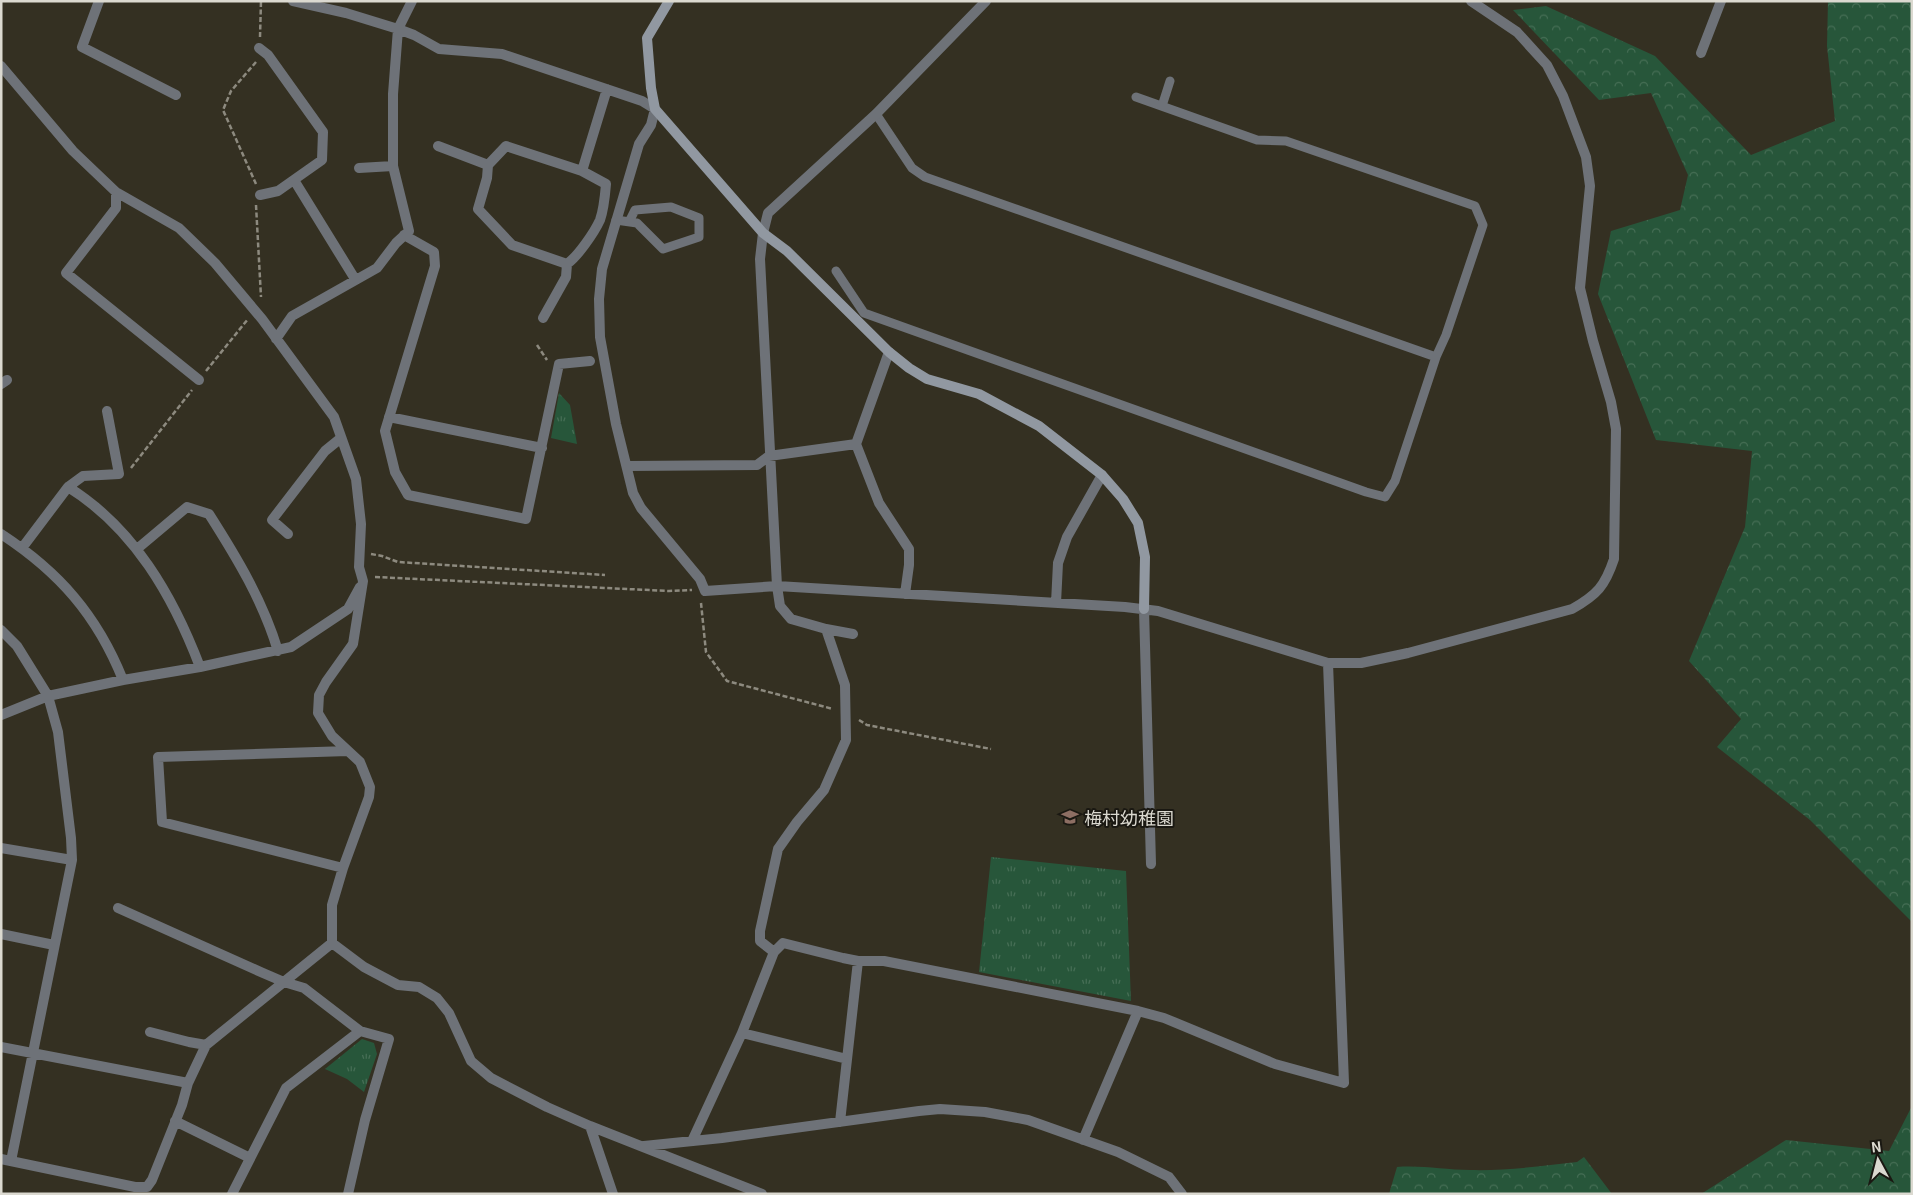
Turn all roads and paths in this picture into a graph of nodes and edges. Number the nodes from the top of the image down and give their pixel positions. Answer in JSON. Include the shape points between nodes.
{"nodes":[{"id":1,"x":99,"y":1,"type":"edge"},
{"id":2,"x":261,"y":1,"type":"edge"},
{"id":3,"x":292,"y":1,"type":"edge"},
{"id":4,"x":412,"y":1,"type":"edge"},
{"id":5,"x":668,"y":1,"type":"edge"},
{"id":6,"x":986,"y":1,"type":"edge"},
{"id":7,"x":1471,"y":1,"type":"edge"},
{"id":8,"x":1721,"y":1,"type":"edge"},
{"id":9,"x":398,"y":29,"type":"junction"},
{"id":10,"x":259,"y":48,"type":"junction"},
{"id":11,"x":1701,"y":52,"type":"dead end"},
{"id":12,"x":1,"y":66,"type":"edge"},
{"id":13,"x":1170,"y":81,"type":"dead end"},
{"id":14,"x":607,"y":89,"type":"junction"},
{"id":15,"x":176,"y":95,"type":"dead end"},
{"id":16,"x":1136,"y":97,"type":"dead end"},
{"id":17,"x":1162,"y":106,"type":"junction"},
{"id":18,"x":655,"y":109,"type":"junction"},
{"id":19,"x":876,"y":114,"type":"junction"},
{"id":20,"x":438,"y":146,"type":"dead end"},
{"id":21,"x":488,"y":165,"type":"junction"},
{"id":22,"x":392,"y":166,"type":"junction"},
{"id":23,"x":359,"y":168,"type":"dead end"},
{"id":24,"x":582,"y":171,"type":"junction"},
{"id":25,"x":294,"y":180,"type":"junction"},
{"id":26,"x":116,"y":192,"type":"junction"},
{"id":27,"x":260,"y":195,"type":"junction"},
{"id":28,"x":616,"y":220,"type":"junction"},
{"id":29,"x":629,"y":222,"type":"junction"},
{"id":30,"x":763,"y":233,"type":"junction"},
{"id":31,"x":404,"y":235,"type":"junction"},
{"id":32,"x":567,"y":264,"type":"junction"},
{"id":33,"x":836,"y":271,"type":"dead end"},
{"id":34,"x":355,"y":279,"type":"junction"},
{"id":35,"x":255,"y":310,"type":"junction"},
{"id":36,"x":543,"y":318,"type":"dead end"},
{"id":37,"x":262,"y":319,"type":"junction"},
{"id":38,"x":276,"y":339,"type":"junction"},
{"id":39,"x":889,"y":352,"type":"junction"},
{"id":40,"x":1436,"y":358,"type":"junction"},
{"id":41,"x":590,"y":361,"type":"dead end"},
{"id":42,"x":199,"y":380,"type":"junction"},
{"id":43,"x":107,"y":411,"type":"dead end"},
{"id":44,"x":389,"y":417,"type":"junction"},
{"id":45,"x":341,"y":438,"type":"junction"},
{"id":46,"x":856,"y":444,"type":"junction"},
{"id":47,"x":542,"y":448,"type":"junction"},
{"id":48,"x":769,"y":456,"type":"junction"},
{"id":49,"x":628,"y":466,"type":"junction"},
{"id":50,"x":118,"y":474,"type":"junction"},
{"id":51,"x":1102,"y":475,"type":"junction"},
{"id":52,"x":68,"y":487,"type":"junction"},
{"id":53,"x":1,"y":534,"type":"edge"},
{"id":54,"x":288,"y":534,"type":"dead end"},
{"id":55,"x":22,"y":548,"type":"junction"},
{"id":56,"x":137,"y":549,"type":"junction"},
{"id":57,"x":360,"y":552,"type":"junction"},
{"id":58,"x":605,"y":575,"type":"dead end"},
{"id":59,"x":363,"y":581,"type":"junction"},
{"id":60,"x":777,"y":586,"type":"junction"},
{"id":61,"x":688,"y":590,"type":"dead end"},
{"id":62,"x":705,"y":591,"type":"junction"},
{"id":63,"x":905,"y":594,"type":"junction"},
{"id":64,"x":1056,"y":603,"type":"junction"},
{"id":65,"x":1144,"y":609,"type":"junction"},
{"id":66,"x":826,"y":628,"type":"junction"},
{"id":67,"x":1,"y":630,"type":"edge"},
{"id":68,"x":853,"y":634,"type":"dead end"},
{"id":69,"x":278,"y":651,"type":"junction"},
{"id":70,"x":1328,"y":662,"type":"junction"},
{"id":71,"x":200,"y":667,"type":"junction"},
{"id":72,"x":123,"y":680,"type":"junction"},
{"id":73,"x":48,"y":696,"type":"junction"},
{"id":74,"x":847,"y":713,"type":"junction"},
{"id":75,"x":1,"y":715,"type":"edge"},
{"id":76,"x":991,"y":749,"type":"dead end"},
{"id":77,"x":348,"y":751,"type":"junction"},
{"id":78,"x":1,"y":848,"type":"edge"},
{"id":79,"x":72,"y":860,"type":"junction"},
{"id":80,"x":1151,"y":864,"type":"dead end"},
{"id":81,"x":343,"y":868,"type":"junction"},
{"id":82,"x":118,"y":908,"type":"dead end"},
{"id":83,"x":1,"y":934,"type":"edge"},
{"id":84,"x":332,"y":943,"type":"junction"},
{"id":85,"x":54,"y":945,"type":"junction"},
{"id":86,"x":774,"y":952,"type":"junction"},
{"id":87,"x":858,"y":961,"type":"junction"},
{"id":88,"x":284,"y":982,"type":"junction"},
{"id":89,"x":1138,"y":1011,"type":"junction"},
{"id":90,"x":360,"y":1031,"type":"junction"},
{"id":91,"x":150,"y":1032,"type":"dead end"},
{"id":92,"x":742,"y":1033,"type":"junction"},
{"id":93,"x":206,"y":1045,"type":"junction"},
{"id":94,"x":1,"y":1046,"type":"edge"},
{"id":95,"x":33,"y":1053,"type":"junction"},
{"id":96,"x":847,"y":1059,"type":"junction"},
{"id":97,"x":188,"y":1083,"type":"junction"},
{"id":98,"x":175,"y":1121,"type":"junction"},
{"id":99,"x":840,"y":1122,"type":"junction"},
{"id":100,"x":590,"y":1126,"type":"junction"},
{"id":101,"x":692,"y":1140,"type":"junction"},
{"id":102,"x":1083,"y":1140,"type":"junction"},
{"id":103,"x":643,"y":1146,"type":"junction"},
{"id":104,"x":250,"y":1158,"type":"junction"},
{"id":105,"x":6,"y":1160,"type":"edge"},
{"id":106,"x":232,"y":1194,"type":"edge"},
{"id":107,"x":348,"y":1194,"type":"edge"},
{"id":108,"x":613,"y":1194,"type":"edge"},
{"id":109,"x":762,"y":1194,"type":"edge"},
{"id":110,"x":1182,"y":1194,"type":"edge"}],
"edges":[{"from":1,"to":15,"type":"street","via":[[82,47]]},
{"from":2,"to":10,"type":"path"},
{"from":3,"to":9,"type":"street"},
{"from":4,"to":9,"type":"street"},
{"from":5,"to":18,"type":"street","via":[[647,38]]},
{"from":6,"to":19,"type":"street"},
{"from":7,"to":70,"type":"street","via":[[1517,32],[1546,65],[1563,96],[1586,157],[1590,186],[1580,288],[1616,429],[1614,559],[1608,578],[1589,599],[1572,608],[1408,653],[1361,663]]},
{"from":8,"to":11,"type":"street"},
{"from":9,"to":14,"type":"street","via":[[439,49],[502,54]]},
{"from":9,"to":22,"type":"street"},
{"from":10,"to":25,"type":"street","via":[[323,132],[322,160]]},
{"from":10,"to":27,"type":"path","via":[[257,61],[231,91],[223,110]]},
{"from":12,"to":26,"type":"street","via":[[73,151]]},
{"from":13,"to":17,"type":"lane"},
{"from":14,"to":18,"type":"street"},
{"from":14,"to":24,"type":"street"},
{"from":16,"to":17,"type":"lane"},
{"from":17,"to":40,"type":"lane","via":[[1257,140],[1286,141],[1474,206],[1483,225]]},
{"from":18,"to":28,"type":"street","via":[[651,124],[639,144]]},
{"from":18,"to":30,"type":"street"},
{"from":19,"to":30,"type":"street","via":[[768,213]]},
{"from":19,"to":40,"type":"lane","via":[[912,168],[925,177]]},
{"from":20,"to":21,"type":"street"},
{"from":21,"to":24,"type":"street","via":[[506,146]]},
{"from":21,"to":32,"type":"street","via":[[478,209],[512,245]]},
{"from":22,"to":23,"type":"street"},
{"from":22,"to":31,"type":"street","via":[[409,231]]},
{"from":24,"to":32,"type":"street","via":[[606,184],[605,200],[600,220],[575,259]]},
{"from":25,"to":27,"type":"street","via":[[278,191]]},
{"from":25,"to":34,"type":"street"},
{"from":26,"to":35,"type":"street","via":[[179,228],[215,263]]},
{"from":26,"to":42,"type":"street","via":[[116,208],[66,273]]},
{"from":27,"to":37,"type":"path","via":[[255,207]]},
{"from":28,"to":29,"type":"lane"},
{"from":28,"to":49,"type":"street","via":[[602,269],[600,337],[616,424]]},
{"from":29,"to":29,"type":"lane","via":[[637,223],[663,249],[698,237],[699,218],[671,207],[635,210]]},
{"from":30,"to":39,"type":"street","via":[[786,251]]},
{"from":30,"to":48,"type":"street","via":[[760,258]]},
{"from":31,"to":34,"type":"street","via":[[377,268]]},
{"from":31,"to":44,"type":"street","via":[[434,252],[435,266]]},
{"from":32,"to":36,"type":"street","via":[[566,277]]},
{"from":33,"to":40,"type":"lane","via":[[864,313],[1386,497],[1395,481]]},
{"from":34,"to":38,"type":"street","via":[[292,316]]},
{"from":35,"to":37,"type":"street"},
{"from":35,"to":42,"type":"path"},
{"from":37,"to":38,"type":"street"},
{"from":38,"to":45,"type":"street","via":[[334,416]]},
{"from":39,"to":46,"type":"street"},
{"from":39,"to":51,"type":"street","via":[[927,379],[978,394],[1040,426]]},
{"from":41,"to":47,"type":"street","via":[[560,364]]},
{"from":42,"to":50,"type":"path","via":[[128,471]]},
{"from":43,"to":50,"type":"street"},
{"from":44,"to":47,"type":"street"},
{"from":44,"to":47,"type":"street","via":[[384,432],[395,472],[408,495],[435,501],[526,519]]},
{"from":45,"to":54,"type":"street","via":[[325,451],[272,520]]},
{"from":45,"to":57,"type":"street","via":[[356,479],[362,524]]},
{"from":46,"to":48,"type":"street"},
{"from":46,"to":63,"type":"street","via":[[879,503],[909,549]]},
{"from":48,"to":49,"type":"street","via":[[757,466]]},
{"from":48,"to":60,"type":"street"},
{"from":49,"to":62,"type":"street","via":[[633,494],[641,508],[700,579]]},
{"from":50,"to":52,"type":"street","via":[[83,476]]},
{"from":51,"to":64,"type":"street","via":[[1067,537],[1058,563]]},
{"from":51,"to":65,"type":"street","via":[[1123,499],[1138,524],[1145,557]]},
{"from":52,"to":55,"type":"street"},
{"from":52,"to":56,"type":"street","via":[[95,507]]},
{"from":53,"to":55,"type":"street"},
{"from":55,"to":72,"type":"street","via":[[47,568],[84,607],[108,646]]},
{"from":56,"to":69,"type":"street","via":[[188,507],[209,514],[240,562]]},
{"from":56,"to":71,"type":"street","via":[[179,616]]},
{"from":57,"to":58,"type":"path","via":[[398,562]]},
{"from":57,"to":59,"type":"street","via":[[358,567]]},
{"from":59,"to":61,"type":"path","via":[[373,577]]},
{"from":59,"to":69,"type":"street","via":[[348,609],[291,647]]},
{"from":59,"to":77,"type":"street","via":[[353,644],[319,695],[318,713],[332,736]]},
{"from":60,"to":62,"type":"street"},
{"from":60,"to":63,"type":"street"},
{"from":60,"to":66,"type":"street","via":[[780,606],[791,619]]},
{"from":62,"to":74,"type":"path","via":[[701,602],[706,652],[728,681]]},
{"from":63,"to":64,"type":"street"},
{"from":64,"to":65,"type":"street"},
{"from":65,"to":70,"type":"street"},
{"from":65,"to":80,"type":"street"},
{"from":66,"to":68,"type":"street"},
{"from":66,"to":74,"type":"street","via":[[845,685]]},
{"from":67,"to":73,"type":"street","via":[[17,646]]},
{"from":69,"to":71,"type":"street"},
{"from":70,"to":89,"type":"street","via":[[1344,1083],[1275,1064],[1164,1018]]},
{"from":71,"to":72,"type":"street"},
{"from":72,"to":73,"type":"street"},
{"from":73,"to":75,"type":"street"},
{"from":73,"to":79,"type":"street","via":[[58,732]]},
{"from":74,"to":76,"type":"path","via":[[867,725]]},
{"from":74,"to":86,"type":"street","via":[[846,740],[824,790],[778,849],[772,868],[760,941]]},
{"from":77,"to":81,"type":"street","via":[[360,762],[370,787]]},
{"from":77,"to":81,"type":"street","via":[[158,757],[162,822]]},
{"from":78,"to":79,"type":"street"},
{"from":79,"to":85,"type":"street"},
{"from":81,"to":84,"type":"street","via":[[332,904]]},
{"from":82,"to":88,"type":"street"},
{"from":83,"to":85,"type":"street"},
{"from":84,"to":88,"type":"street"},
{"from":84,"to":100,"type":"street","via":[[364,968],[398,985],[419,988],[437,998],[449,1013],[471,1060],[491,1078]]},
{"from":85,"to":95,"type":"street"},
{"from":86,"to":87,"type":"street","via":[[783,943]]},
{"from":86,"to":92,"type":"street"},
{"from":87,"to":89,"type":"street","via":[[884,961]]},
{"from":87,"to":96,"type":"street"},
{"from":88,"to":90,"type":"street","via":[[304,988]]},
{"from":88,"to":93,"type":"street"},
{"from":89,"to":102,"type":"street"},
{"from":90,"to":104,"type":"street","via":[[286,1088]]},
{"from":90,"to":107,"type":"street","via":[[389,1039]]},
{"from":91,"to":93,"type":"street"},
{"from":92,"to":96,"type":"street"},
{"from":92,"to":101,"type":"street"},
{"from":93,"to":97,"type":"street"},
{"from":94,"to":95,"type":"street"},
{"from":95,"to":97,"type":"street"},
{"from":95,"to":105,"type":"street"},
{"from":96,"to":99,"type":"street"},
{"from":97,"to":98,"type":"street"},
{"from":98,"to":104,"type":"street"},
{"from":98,"to":105,"type":"street","via":[[148,1187]]},
{"from":99,"to":101,"type":"street"},
{"from":99,"to":102,"type":"street","via":[[940,1109],[985,1112],[1028,1120]]},
{"from":100,"to":103,"type":"street"},
{"from":100,"to":108,"type":"street"},
{"from":101,"to":103,"type":"street"},
{"from":102,"to":110,"type":"street","via":[[1118,1152],[1169,1177]]},
{"from":103,"to":109,"type":"street"},
{"from":104,"to":106,"type":"street"}]}
